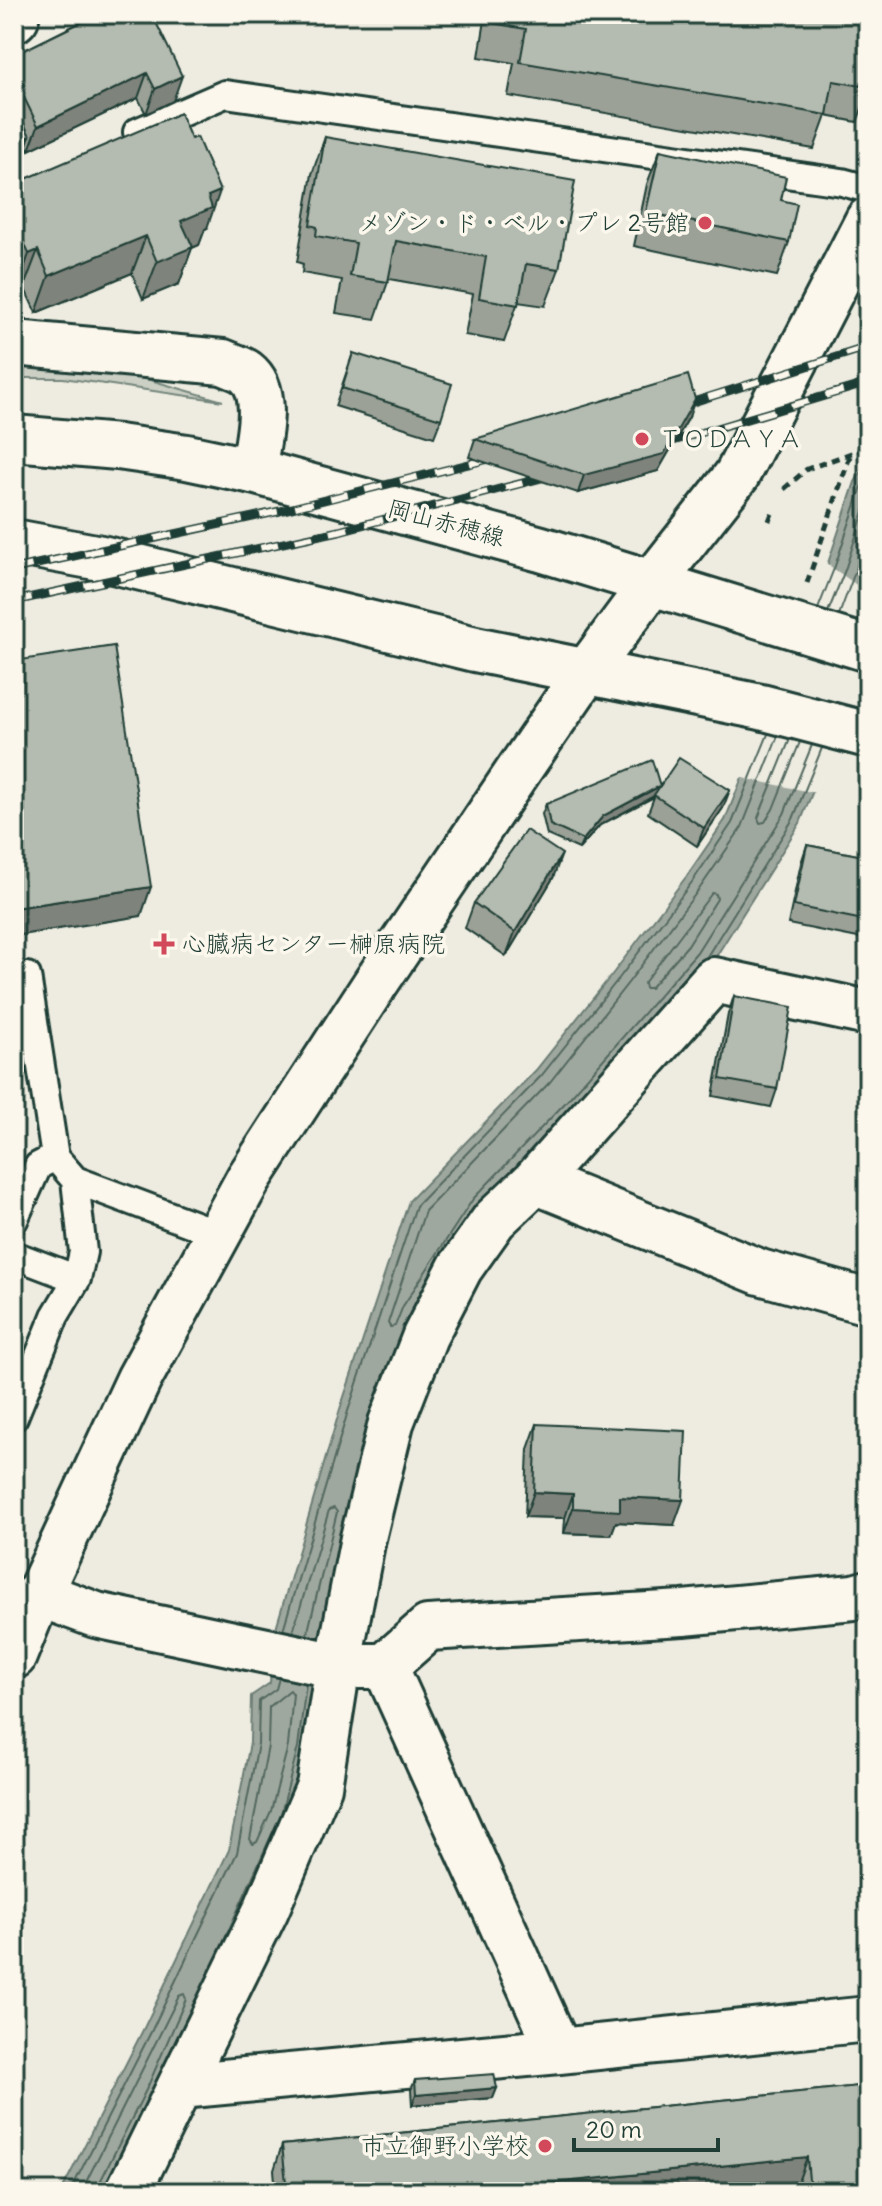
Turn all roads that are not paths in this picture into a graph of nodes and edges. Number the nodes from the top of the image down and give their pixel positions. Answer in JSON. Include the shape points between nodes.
{"nodes":[{"id":1,"x":114,"y":142,"type":"edge"},
{"id":2,"x":868,"y":189,"type":"edge"},
{"id":3,"x":866,"y":231,"type":"edge"},
{"id":4,"x":14,"y":343,"type":"edge"},
{"id":5,"x":14,"y":438,"type":"edge"},
{"id":6,"x":253,"y":471,"type":"junction"},
{"id":7,"x":14,"y":542,"type":"edge"},
{"id":8,"x":652,"y":583,"type":"junction"},
{"id":9,"x":868,"y":649,"type":"edge"},
{"id":10,"x":587,"y":671,"type":"junction"},
{"id":11,"x":868,"y":735,"type":"edge"},
{"id":12,"x":14,"y":978,"type":"edge"},
{"id":13,"x":868,"y":1013,"type":"edge"},
{"id":14,"x":55,"y":1157,"type":"junction"},
{"id":15,"x":75,"y":1180,"type":"junction"},
{"id":16,"x":535,"y":1181,"type":"junction"},
{"id":17,"x":14,"y":1220,"type":"edge"},
{"id":18,"x":219,"y":1234,"type":"junction"},
{"id":19,"x":14,"y":1255,"type":"edge"},
{"id":20,"x":77,"y":1279,"type":"junction"},
{"id":21,"x":868,"y":1302,"type":"edge"},
{"id":22,"x":14,"y":1417,"type":"edge"},
{"id":23,"x":868,"y":1593,"type":"edge"},
{"id":24,"x":39,"y":1594,"type":"junction"},
{"id":25,"x":14,"y":1656,"type":"edge"},
{"id":26,"x":330,"y":1665,"type":"junction"},
{"id":27,"x":385,"y":1666,"type":"junction"},
{"id":28,"x":868,"y":2019,"type":"edge"},
{"id":29,"x":559,"y":2051,"type":"junction"},
{"id":30,"x":180,"y":2086,"type":"junction"},
{"id":31,"x":128,"y":2192,"type":"edge"}],
"edges":[{"from":1,"to":2,"type":"lane","via":[[225,94]]},
{"from":3,"to":8,"type":"street","via":[[737,475]]},
{"from":4,"to":6,"type":"street","via":[[223,362],[248,373],[262,396]]},
{"from":5,"to":6,"type":"street","name":"岡山赤穂線","via":[[131,449]]},
{"from":6,"to":8,"type":"street","name":"岡山赤穂線"},
{"from":7,"to":10,"type":"street"},
{"from":8,"to":9,"type":"street","name":"岡山赤穂線"},
{"from":8,"to":10,"type":"street"},
{"from":10,"to":11,"type":"street"},
{"from":10,"to":18,"type":"street","via":[[375,984],[249,1178]]},
{"from":12,"to":14,"type":"lane","via":[[27,976]]},
{"from":13,"to":16,"type":"street","via":[[714,980]]},
{"from":14,"to":15,"type":"lane"},
{"from":14,"to":17,"type":"lane","via":[[38,1166]]},
{"from":15,"to":18,"type":"lane"},
{"from":15,"to":20,"type":"lane","via":[[83,1252]]},
{"from":16,"to":21,"type":"street","via":[[760,1272]]},
{"from":16,"to":26,"type":"street","via":[[494,1220],[468,1256],[425,1336],[391,1423]]},
{"from":18,"to":24,"type":"street","via":[[139,1379]]},
{"from":19,"to":20,"type":"lane"},
{"from":20,"to":22,"type":"lane","via":[[55,1316]]},
{"from":23,"to":27,"type":"street","via":[[683,1613],[428,1628]]},
{"from":24,"to":25,"type":"street"},
{"from":24,"to":26,"type":"street","via":[[96,1615]]},
{"from":26,"to":27,"type":"street"},
{"from":26,"to":30,"type":"street","via":[[319,1786],[266,1910]]},
{"from":27,"to":29,"type":"street"},
{"from":28,"to":29,"type":"street"},
{"from":29,"to":30,"type":"street"},
{"from":30,"to":31,"type":"street"}]}
